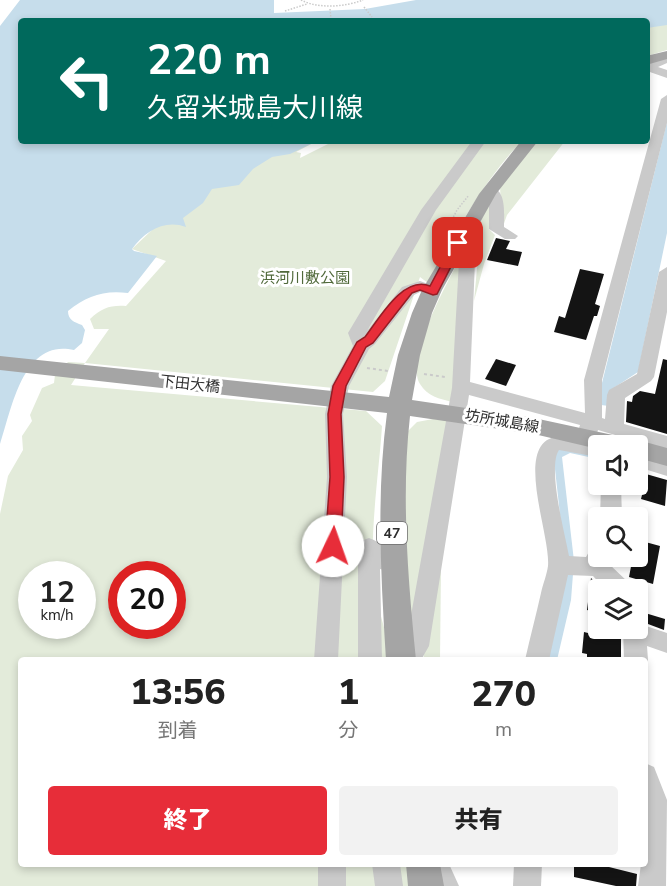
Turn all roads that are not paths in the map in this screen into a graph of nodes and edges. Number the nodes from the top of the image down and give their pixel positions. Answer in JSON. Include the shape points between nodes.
{"nodes":[{"id":1,"x":667,"y":57,"type":"edge"},
{"id":2,"x":650,"y":66,"type":"edge"},
{"id":3,"x":667,"y":66,"type":"edge"},
{"id":4,"x":667,"y":74,"type":"edge"},
{"id":5,"x":667,"y":99,"type":"edge"},
{"id":6,"x":477,"y":144,"type":"edge"},
{"id":7,"x":527,"y":144,"type":"edge"},
{"id":8,"x":490,"y":190,"type":"junction"},
{"id":9,"x":510,"y":236,"type":"dead end"},
{"id":10,"x":458,"y":243,"type":"junction"},
{"id":11,"x":667,"y":272,"type":"edge"},
{"id":12,"x":433,"y":292,"type":"junction"},
{"id":13,"x":362,"y":345,"type":"junction"},
{"id":14,"x":0,"y":363,"type":"edge"},
{"id":15,"x":461,"y":383,"type":"junction"},
{"id":16,"x":390,"y":406,"type":"junction"},
{"id":17,"x":592,"y":423,"type":"junction"},
{"id":18,"x":592,"y":435,"type":"edge"},
{"id":19,"x":603,"y":435,"type":"edge"},
{"id":20,"x":614,"y":435,"type":"edge"},
{"id":21,"x":618,"y":435,"type":"edge"},
{"id":22,"x":648,"y":441,"type":"edge"},
{"id":23,"x":667,"y":444,"type":"edge"},
{"id":24,"x":588,"y":448,"type":"edge"},
{"id":25,"x":648,"y":452,"type":"edge"},
{"id":26,"x":667,"y":457,"type":"edge"},
{"id":27,"x":648,"y":463,"type":"edge"},
{"id":28,"x":667,"y":468,"type":"edge"},
{"id":29,"x":393,"y":563,"type":"junction"},
{"id":30,"x":583,"y":564,"type":"edge"},
{"id":31,"x":605,"y":579,"type":"edge"},
{"id":32,"x":635,"y":642,"type":"edge"},
{"id":33,"x":667,"y":643,"type":"edge"},
{"id":34,"x":326,"y":657,"type":"edge"},
{"id":35,"x":370,"y":657,"type":"edge"},
{"id":36,"x":401,"y":657,"type":"edge"},
{"id":37,"x":410,"y":657,"type":"edge"},
{"id":38,"x":538,"y":657,"type":"edge"},
{"id":39,"x":648,"y":782,"type":"edge"},
{"id":40,"x":663,"y":815,"type":"edge"},
{"id":41,"x":332,"y":867,"type":"edge"},
{"id":42,"x":386,"y":867,"type":"edge"},
{"id":43,"x":423,"y":867,"type":"edge"},
{"id":44,"x":435,"y":867,"type":"edge"},
{"id":45,"x":528,"y":867,"type":"edge"},
{"id":46,"x":332,"y":886,"type":"edge"},
{"id":47,"x":389,"y":886,"type":"edge"},
{"id":48,"x":426,"y":886,"type":"edge"},
{"id":49,"x":445,"y":886,"type":"edge"},
{"id":50,"x":527,"y":886,"type":"edge"},
{"id":51,"x":651,"y":886,"type":"edge"}],
"edges":[{"from":1,"to":2,"type":"main road"},
{"from":2,"to":3,"type":"street"},
{"from":2,"to":4,"type":"street"},
{"from":5,"to":17,"type":"street","via":[[593,380]]},
{"from":6,"to":13,"type":"street","via":[[433,201],[357,333]]},
{"from":7,"to":8,"type":"main road","number":"47"},
{"from":8,"to":9,"type":"street","via":[[496,198],[498,229]]},
{"from":8,"to":10,"type":"main road","number":"47"},
{"from":10,"to":12,"type":"main road","number":"47"},
{"from":10,"to":15,"type":"street","via":[[467,261]]},
{"from":11,"to":21,"type":"street","via":[[645,377],[616,395]]},
{"from":12,"to":13,"type":"street","via":[[420,286],[408,291]]},
{"from":12,"to":16,"type":"main road","number":"47"},
{"from":13,"to":34,"type":"street","via":[[340,386],[334,414],[337,477]]},
{"from":14,"to":16,"type":"main road","name":"下田大橋"},
{"from":15,"to":17,"type":"street"},
{"from":15,"to":37,"type":"street","via":[[417,646]]},
{"from":16,"to":19,"type":"main road","name":"坊所城島線"},
{"from":16,"to":29,"type":"main road","number":"47"},
{"from":17,"to":18,"type":"street"},
{"from":17,"to":20,"type":"street"},
{"from":22,"to":23,"type":"street"},
{"from":24,"to":30,"type":"street","via":[[563,442],[553,444],[547,451],[545,473]]},
{"from":25,"to":26,"type":"main road"},
{"from":27,"to":28,"type":"street"},
{"from":29,"to":35,"type":"street","via":[[386,562],[369,547]]},
{"from":29,"to":36,"type":"main road","number":"47"},
{"from":30,"to":31,"type":"street"},
{"from":30,"to":38,"type":"street"},
{"from":32,"to":33,"type":"street","via":[[648,636]]},
{"from":39,"to":40,"type":"street"},
{"from":40,"to":51,"type":"street"},
{"from":41,"to":46,"type":"street"},
{"from":42,"to":47,"type":"street"},
{"from":43,"to":48,"type":"main road"},
{"from":44,"to":49,"type":"street"},
{"from":45,"to":50,"type":"street"}]}
